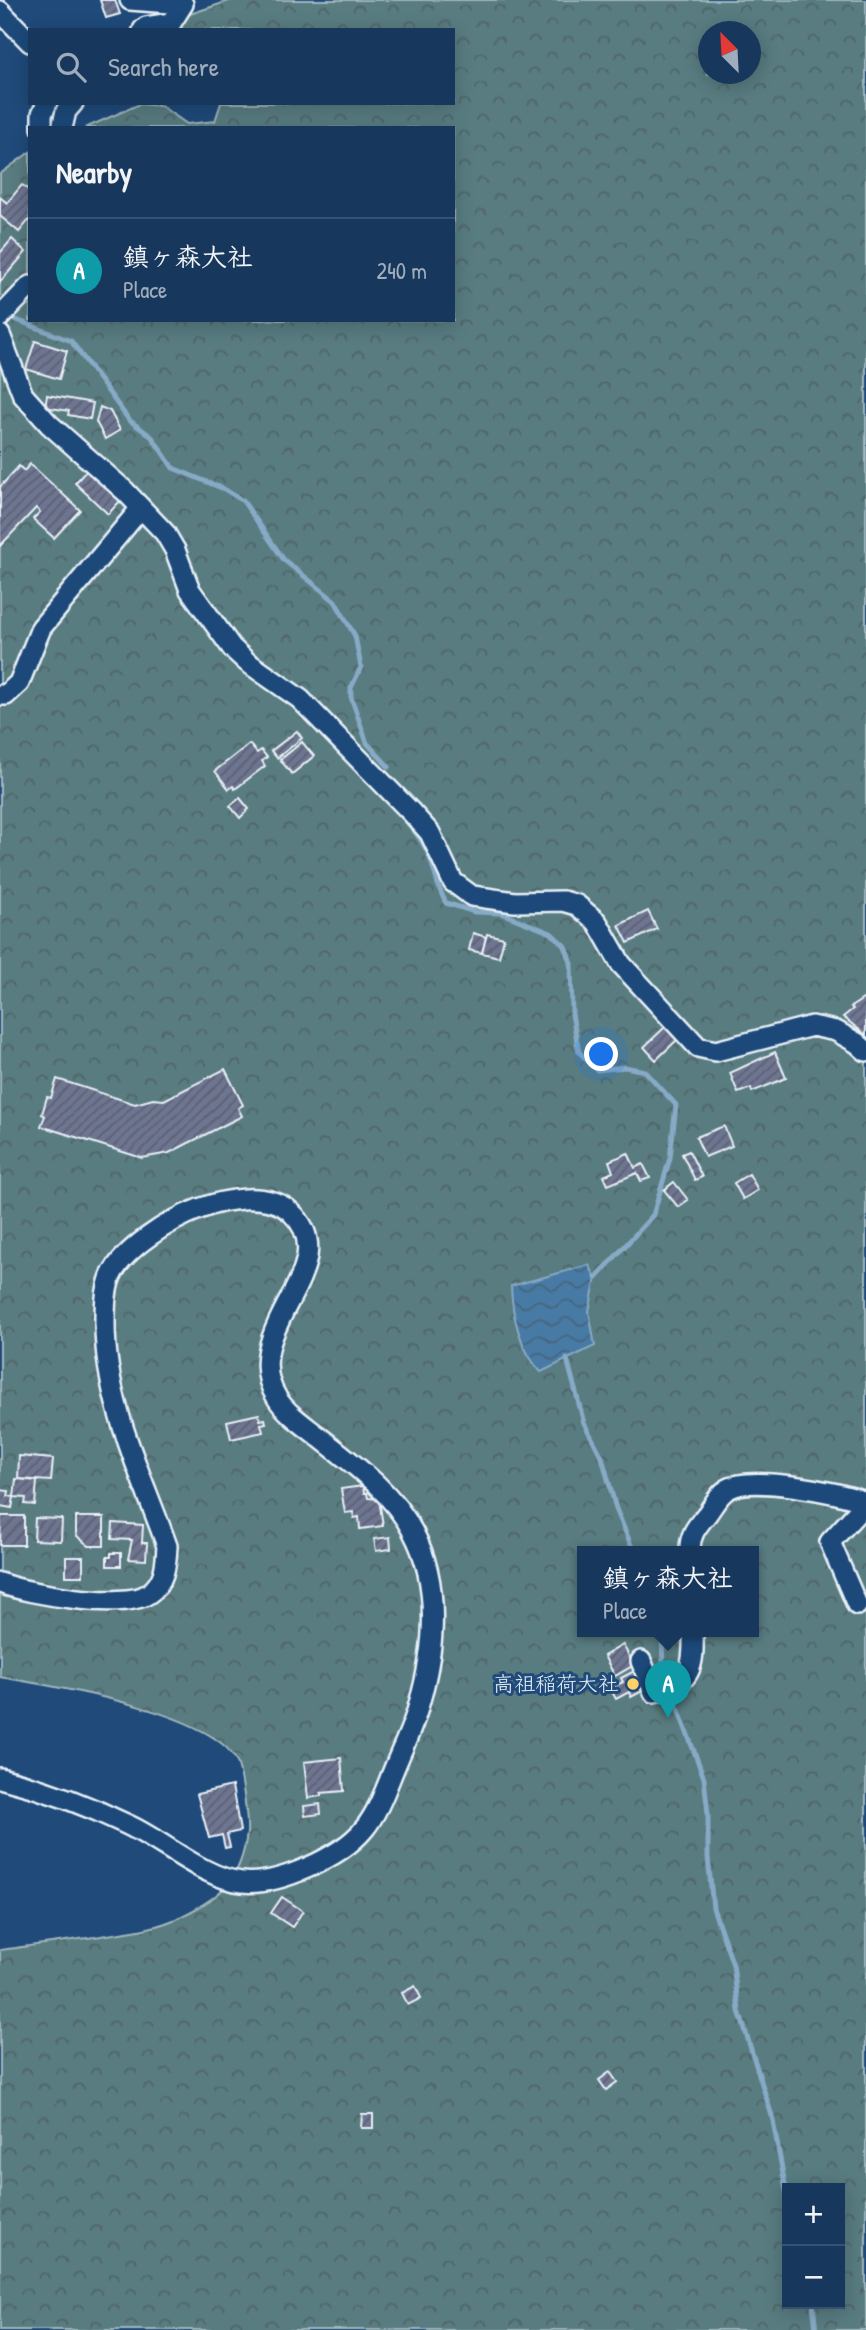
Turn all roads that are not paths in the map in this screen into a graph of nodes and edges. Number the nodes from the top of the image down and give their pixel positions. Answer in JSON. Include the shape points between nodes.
{"nodes":[{"id":1,"x":130,"y":0,"type":"edge"},
{"id":2,"x":0,"y":11,"type":"edge"},
{"id":3,"x":145,"y":28,"type":"edge"},
{"id":4,"x":28,"y":40,"type":"edge"},
{"id":5,"x":46,"y":105,"type":"edge"},
{"id":6,"x":71,"y":105,"type":"edge"},
{"id":7,"x":42,"y":126,"type":"edge"},
{"id":8,"x":62,"y":126,"type":"edge"},
{"id":9,"x":28,"y":288,"type":"edge"},
{"id":10,"x":0,"y":317,"type":"edge"},
{"id":11,"x":0,"y":335,"type":"edge"},
{"id":12,"x":141,"y":508,"type":"junction"},
{"id":13,"x":0,"y":695,"type":"edge"},
{"id":14,"x":866,"y":1051,"type":"edge"},
{"id":15,"x":866,"y":1502,"type":"edge"},
{"id":16,"x":690,"y":1546,"type":"edge"},
{"id":17,"x":0,"y":1583,"type":"edge"},
{"id":18,"x":857,"y":1605,"type":"dead end"},
{"id":19,"x":692,"y":1637,"type":"edge"},
{"id":20,"x":641,"y":1661,"type":"dead end"},
{"id":21,"x":0,"y":1778,"type":"edge"}],
"edges":[{"from":1,"to":3,"type":"street","via":[[183,4],[171,23]]},
{"from":2,"to":4,"type":"street"},
{"from":5,"to":7,"type":"street"},
{"from":6,"to":8,"type":"street"},
{"from":9,"to":10,"type":"street"},
{"from":11,"to":12,"type":"street","via":[[23,395]]},
{"from":12,"to":13,"type":"street","via":[[41,628],[19,683]]},
{"from":12,"to":14,"type":"street","via":[[165,533],[190,590],[232,648],[300,699],[412,813],[430,833],[453,882],[472,896],[577,905],[597,922],[621,964],[698,1047],[716,1051],[812,1027],[836,1031]]},
{"from":15,"to":16,"type":"street","via":[[762,1482],[737,1484],[725,1490],[691,1534]]},
{"from":15,"to":18,"type":"street","via":[[830,1542]]},
{"from":17,"to":21,"type":"street","via":[[110,1601],[147,1595],[159,1584],[166,1568],[167,1546],[120,1423],[108,1371],[106,1297],[112,1274],[131,1249],[199,1209],[221,1202],[267,1200],[281,1205],[307,1236],[309,1248],[271,1338],[267,1367],[271,1384],[291,1413],[396,1504],[425,1557],[430,1578],[432,1626],[419,1708],[376,1810],[364,1829],[324,1859],[269,1881],[238,1882],[210,1873],[129,1825],[38,1788]]},
{"from":19,"to":20,"type":"street","via":[[690,1671],[680,1683],[654,1692]]}]}
